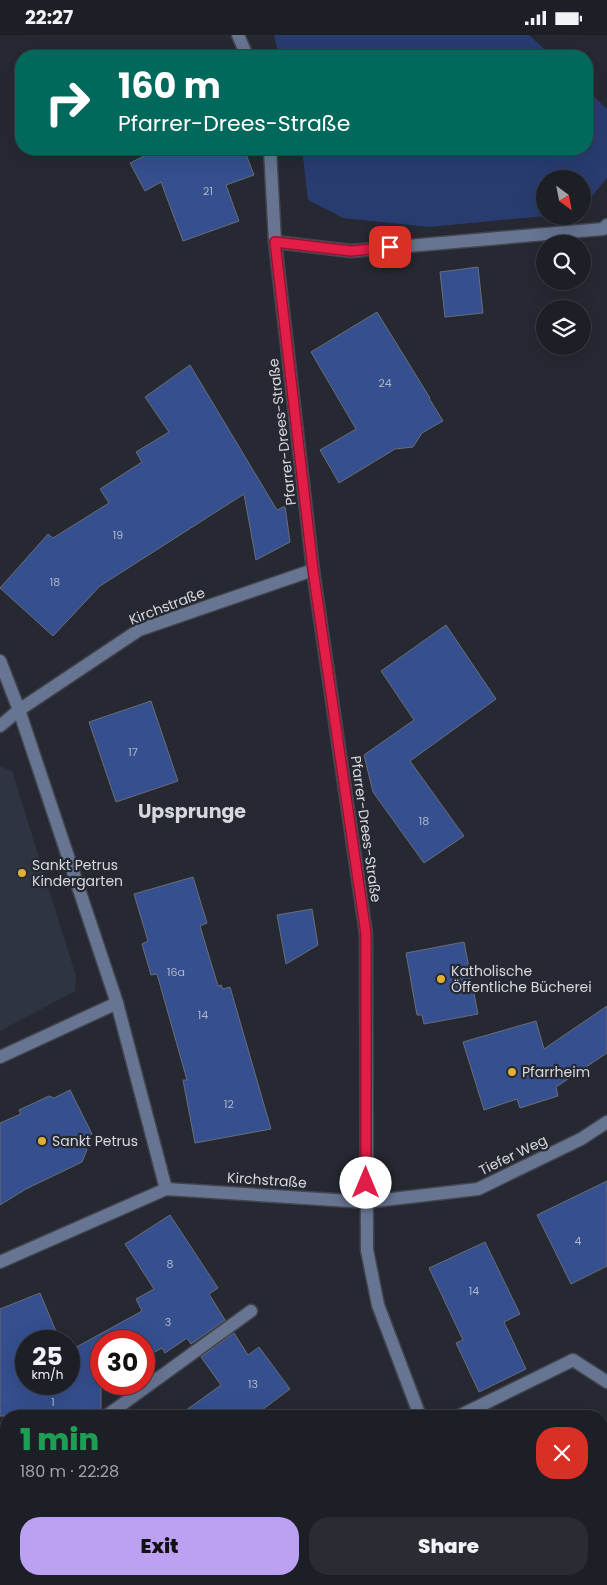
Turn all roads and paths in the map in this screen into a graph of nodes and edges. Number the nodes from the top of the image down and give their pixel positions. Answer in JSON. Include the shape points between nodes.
{"nodes":[{"id":1,"x":238,"y":35,"type":"edge"},
{"id":2,"x":244,"y":50,"type":"edge"},
{"id":3,"x":270,"y":155,"type":"edge"},
{"id":4,"x":607,"y":225,"type":"edge"},
{"id":5,"x":275,"y":242,"type":"junction"},
{"id":6,"x":313,"y":570,"type":"junction"},
{"id":7,"x":0,"y":661,"type":"edge"},
{"id":8,"x":19,"y":710,"type":"junction"},
{"id":9,"x":0,"y":726,"type":"edge"},
{"id":10,"x":117,"y":1003,"type":"junction"},
{"id":11,"x":0,"y":1057,"type":"edge"},
{"id":12,"x":607,"y":1122,"type":"edge"},
{"id":13,"x":166,"y":1189,"type":"junction"},
{"id":14,"x":366,"y":1202,"type":"junction"},
{"id":15,"x":0,"y":1262,"type":"edge"},
{"id":16,"x":251,"y":1311,"type":"dead end"},
{"id":17,"x":607,"y":1382,"type":"edge"},
{"id":18,"x":114,"y":1410,"type":"edge"},
{"id":19,"x":418,"y":1410,"type":"edge"},
{"id":20,"x":470,"y":1410,"type":"edge"}],
"edges":[{"from":1,"to":2,"type":"street"},
{"from":3,"to":5,"type":"street","name":"Pfarrer-Drees-Straße"},
{"from":4,"to":5,"type":"street","via":[[603,229],[351,251]]},
{"from":5,"to":6,"type":"street","name":"Pfarrer-Drees-Straße"},
{"from":6,"to":8,"type":"street","name":"Kirchstraße","via":[[139,630]]},
{"from":6,"to":14,"type":"street","name":"Pfarrer-Drees-Straße","via":[[366,934]]},
{"from":7,"to":8,"type":"street"},
{"from":8,"to":9,"type":"street","name":"Kirchstraße"},
{"from":8,"to":10,"type":"street"},
{"from":10,"to":11,"type":"street"},
{"from":10,"to":13,"type":"street"},
{"from":12,"to":14,"type":"street","name":"Tiefer Weg","via":[[581,1139],[478,1189]]},
{"from":13,"to":14,"type":"street","name":"Kirchstraße"},
{"from":13,"to":15,"type":"street","name":"Kirchstraße"},
{"from":14,"to":19,"type":"street","name":"Pfarrer-Drees-Straße","via":[[367,1251],[378,1305]]},
{"from":16,"to":18,"type":"street"},
{"from":17,"to":20,"type":"street","via":[[573,1360]]}]}
